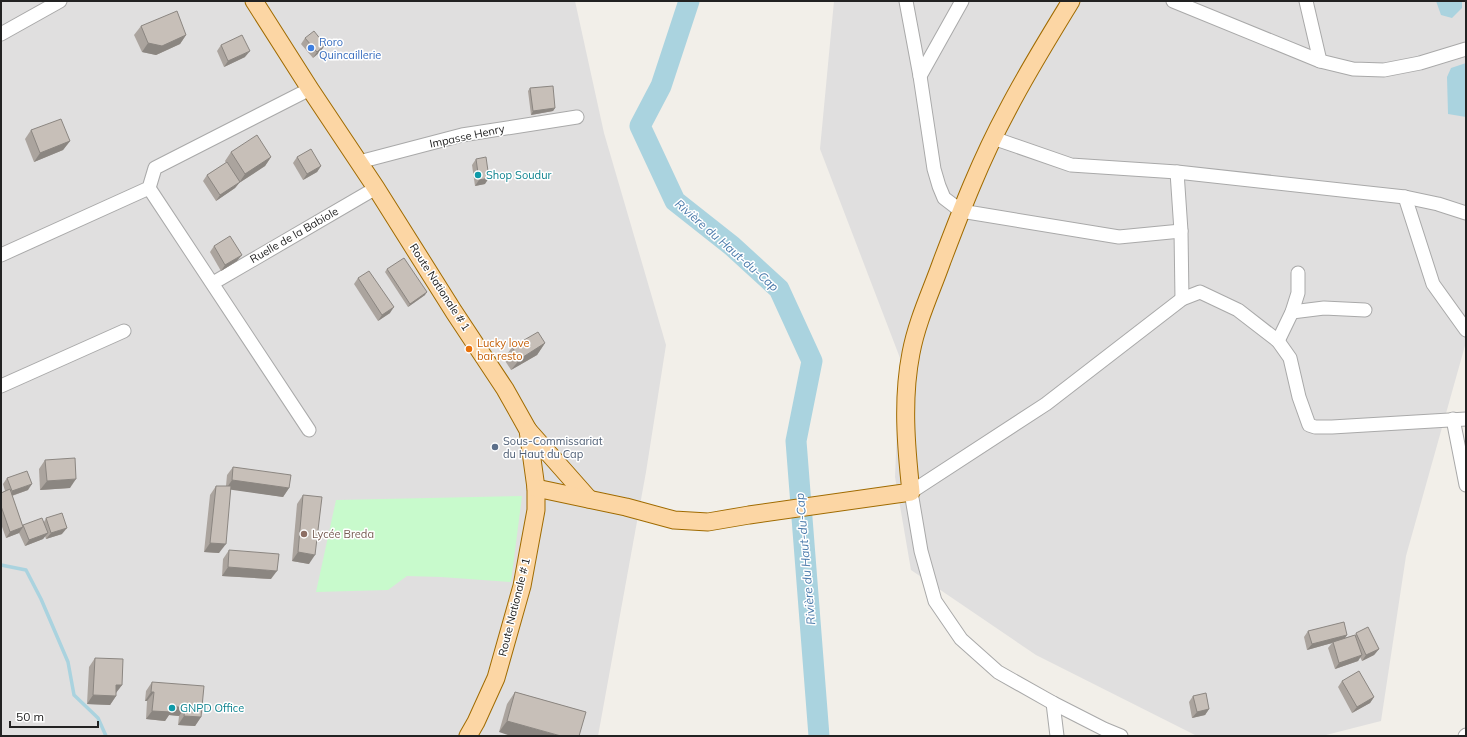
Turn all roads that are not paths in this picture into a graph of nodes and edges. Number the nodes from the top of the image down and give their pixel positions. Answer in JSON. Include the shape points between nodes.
{"nodes":[{"id":1,"x":60,"y":1,"type":"edge"},
{"id":2,"x":254,"y":1,"type":"edge"},
{"id":3,"x":906,"y":1,"type":"edge"},
{"id":4,"x":962,"y":1,"type":"edge"},
{"id":5,"x":1071,"y":1,"type":"edge"},
{"id":6,"x":1173,"y":1,"type":"edge"},
{"id":7,"x":1306,"y":1,"type":"edge"},
{"id":8,"x":1,"y":34,"type":"edge"},
{"id":9,"x":1466,"y":49,"type":"edge"},
{"id":10,"x":1320,"y":61,"type":"junction"},
{"id":11,"x":920,"y":76,"type":"junction"},
{"id":12,"x":310,"y":89,"type":"junction"},
{"id":13,"x":577,"y":117,"type":"dead end"},
{"id":14,"x":993,"y":138,"type":"junction"},
{"id":15,"x":359,"y":162,"type":"junction"},
{"id":16,"x":1177,"y":172,"type":"junction"},
{"id":17,"x":149,"y":188,"type":"junction"},
{"id":18,"x":376,"y":188,"type":"junction"},
{"id":19,"x":1405,"y":198,"type":"junction"},
{"id":20,"x":961,"y":211,"type":"junction"},
{"id":21,"x":1466,"y":213,"type":"edge"},
{"id":22,"x":1181,"y":232,"type":"junction"},
{"id":23,"x":1,"y":255,"type":"edge"},
{"id":24,"x":1298,"y":273,"type":"dead end"},
{"id":25,"x":213,"y":283,"type":"junction"},
{"id":26,"x":1182,"y":299,"type":"junction"},
{"id":27,"x":1365,"y":310,"type":"dead end"},
{"id":28,"x":1292,"y":312,"type":"junction"},
{"id":29,"x":1466,"y":330,"type":"edge"},
{"id":30,"x":124,"y":331,"type":"dead end"},
{"id":31,"x":1278,"y":341,"type":"junction"},
{"id":32,"x":1,"y":386,"type":"edge"},
{"id":33,"x":1459,"y":419,"type":"edge"},
{"id":34,"x":309,"y":430,"type":"dead end"},
{"id":35,"x":528,"y":430,"type":"junction"},
{"id":36,"x":1466,"y":485,"type":"edge"},
{"id":37,"x":536,"y":488,"type":"junction"},
{"id":38,"x":911,"y":492,"type":"junction"},
{"id":39,"x":590,"y":499,"type":"junction"},
{"id":40,"x":1053,"y":703,"type":"junction"},
{"id":41,"x":468,"y":736,"type":"edge"},
{"id":42,"x":1057,"y":736,"type":"edge"},
{"id":43,"x":1121,"y":736,"type":"edge"}],
"edges":[{"from":1,"to":8,"type":"street"},
{"from":2,"to":12,"type":"main road","name":"Route Nationale # 1"},
{"from":3,"to":11,"type":"street"},
{"from":4,"to":11,"type":"street"},
{"from":5,"to":14,"type":"main road"},
{"from":6,"to":10,"type":"street"},
{"from":7,"to":10,"type":"street"},
{"from":9,"to":10,"type":"street","via":[[1420,63],[1384,70],[1353,69]]},
{"from":11,"to":20,"type":"street","via":[[934,169],[939,186],[944,198]]},
{"from":12,"to":15,"type":"main road","name":"Route Nationale # 1"},
{"from":12,"to":17,"type":"street","via":[[155,168]]},
{"from":13,"to":15,"type":"street","name":"Impasse Henry","via":[[462,135]]},
{"from":14,"to":16,"type":"street","via":[[1071,165]]},
{"from":14,"to":20,"type":"main road"},
{"from":15,"to":18,"type":"main road","name":"Route Nationale # 1"},
{"from":16,"to":19,"type":"street"},
{"from":16,"to":22,"type":"street"},
{"from":17,"to":23,"type":"street"},
{"from":17,"to":25,"type":"street"},
{"from":18,"to":25,"type":"street","name":"Ruelle de la Babiole"},
{"from":18,"to":35,"type":"main road","name":"Route Nationale # 1","via":[[505,389]]},
{"from":19,"to":21,"type":"street","via":[[1438,204]]},
{"from":19,"to":29,"type":"street","via":[[1433,284]]},
{"from":20,"to":22,"type":"street","via":[[1119,237]]},
{"from":20,"to":38,"type":"main road","via":[[917,326],[911,354],[907,384],[906,444]]},
{"from":22,"to":26,"type":"street"},
{"from":24,"to":28,"type":"street","via":[[1298,293]]},
{"from":25,"to":34,"type":"street"},
{"from":26,"to":31,"type":"street","via":[[1200,292],[1238,310]]},
{"from":26,"to":38,"type":"street","via":[[1046,404]]},
{"from":27,"to":28,"type":"street","via":[[1324,308]]},
{"from":28,"to":31,"type":"street"},
{"from":30,"to":32,"type":"street"},
{"from":31,"to":33,"type":"street","via":[[1290,358],[1309,425],[1332,427]]},
{"from":33,"to":36,"type":"street"},
{"from":35,"to":37,"type":"main road","name":"Route Nationale # 1"},
{"from":35,"to":39,"type":"main road"},
{"from":37,"to":39,"type":"main road"},
{"from":37,"to":41,"type":"main road","name":"Route Nationale # 1","via":[[536,510],[522,586],[496,678]]},
{"from":38,"to":39,"type":"main road","via":[[708,522],[674,520]]},
{"from":38,"to":40,"type":"street","via":[[920,551],[936,601],[961,640],[998,672]]},
{"from":40,"to":42,"type":"street"},
{"from":40,"to":43,"type":"street"}]}
